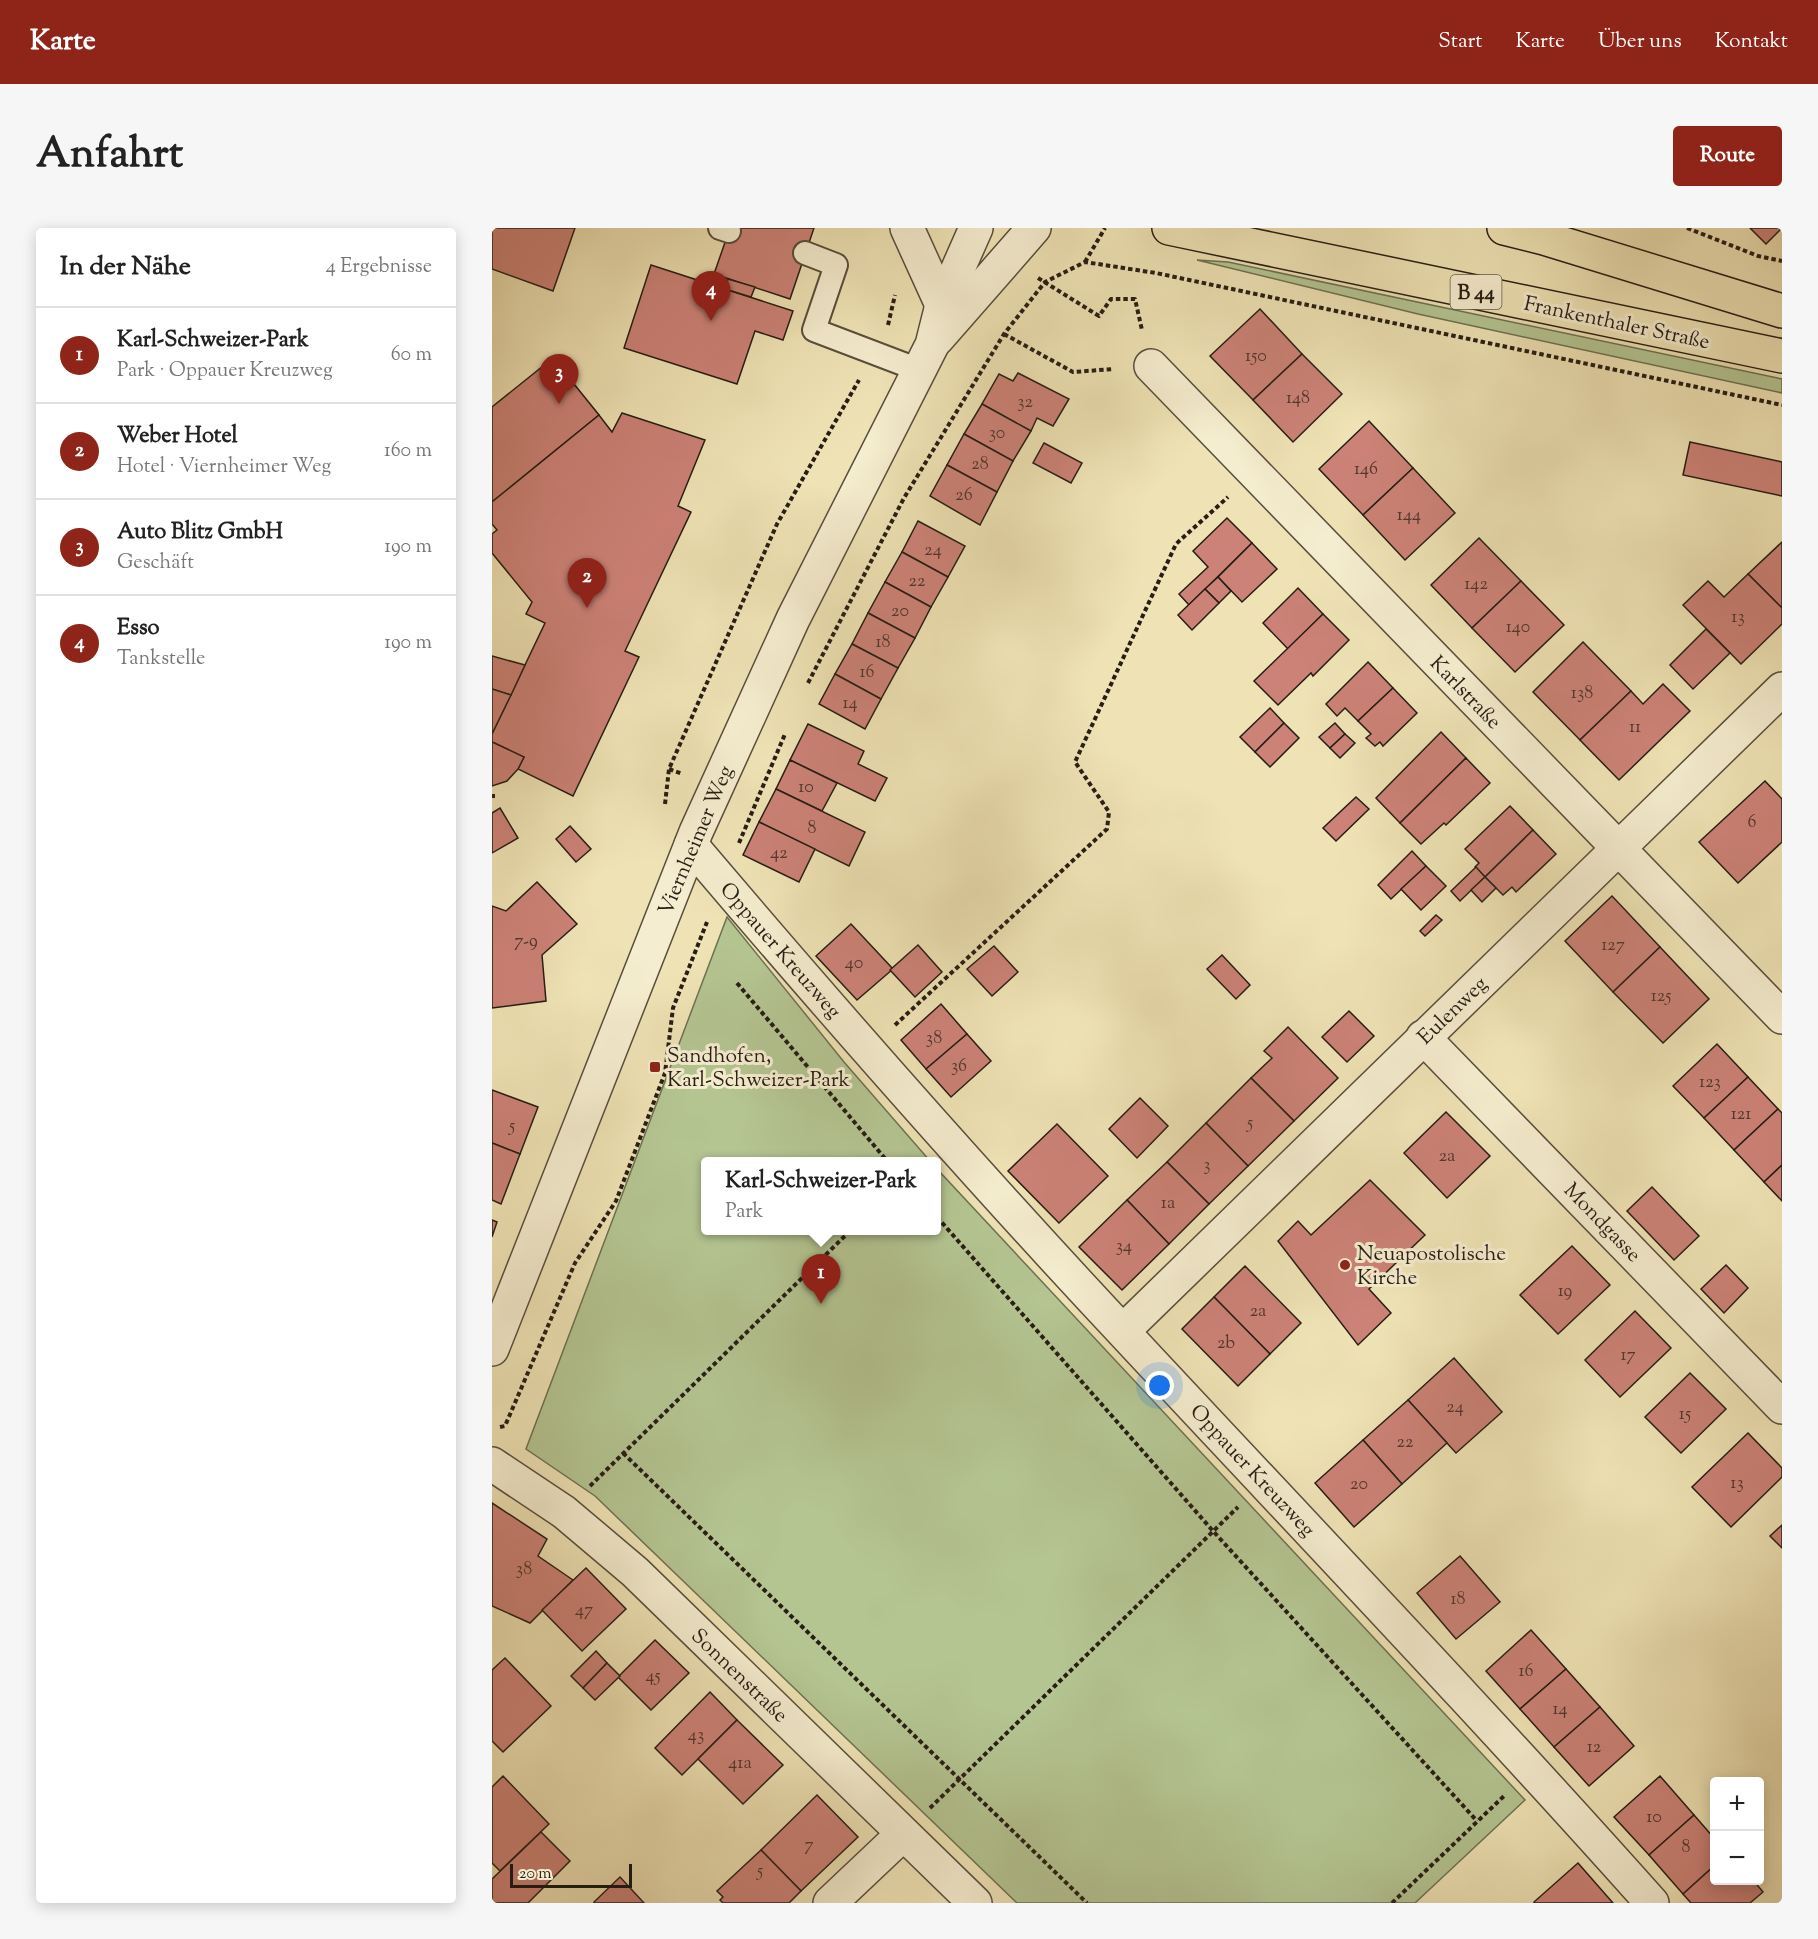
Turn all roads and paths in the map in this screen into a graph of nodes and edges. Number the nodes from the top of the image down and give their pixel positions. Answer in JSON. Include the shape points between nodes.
{"nodes":[{"id":1,"x":907,"y":228,"type":"edge"},
{"id":2,"x":976,"y":228,"type":"edge"},
{"id":3,"x":1034,"y":228,"type":"edge"},
{"id":4,"x":1105,"y":228,"type":"edge"},
{"id":5,"x":1169,"y":228,"type":"edge"},
{"id":6,"x":1504,"y":228,"type":"edge"},
{"id":7,"x":1687,"y":228,"type":"edge"},
{"id":8,"x":805,"y":253,"type":"dead end"},
{"id":9,"x":1782,"y":261,"type":"edge"},
{"id":10,"x":1085,"y":262,"type":"junction"},
{"id":11,"x":1045,"y":282,"type":"junction"},
{"id":12,"x":942,"y":305,"type":"junction"},
{"id":13,"x":1782,"y":311,"type":"edge"},
{"id":14,"x":1004,"y":334,"type":"junction"},
{"id":15,"x":1782,"y":356,"type":"edge"},
{"id":16,"x":926,"y":358,"type":"junction"},
{"id":17,"x":1151,"y":366,"type":"junction"},
{"id":18,"x":1782,"y":405,"type":"edge"},
{"id":19,"x":1254,"y":472,"type":"junction"},
{"id":20,"x":1782,"y":689,"type":"edge"},
{"id":21,"x":804,"y":692,"type":"dead end"},
{"id":22,"x":786,"y":733,"type":"dead end"},
{"id":23,"x":691,"y":845,"type":"junction"},
{"id":24,"x":1618,"y":849,"type":"junction"},
{"id":25,"x":723,"y":882,"type":"junction"},
{"id":26,"x":737,"y":983,"type":"dead end"},
{"id":27,"x":1782,"y":1017,"type":"edge"},
{"id":28,"x":1423,"y":1037,"type":"junction"},
{"id":29,"x":868,"y":1050,"type":"junction"},
{"id":30,"x":885,"y":1157,"type":"edge"},
{"id":31,"x":941,"y":1223,"type":"edge"},
{"id":32,"x":846,"y":1235,"type":"edge"},
{"id":33,"x":1123,"y":1331,"type":"junction"},
{"id":34,"x":492,"y":1349,"type":"edge"},
{"id":35,"x":1782,"y":1407,"type":"edge"},
{"id":36,"x":492,"y":1429,"type":"edge"},
{"id":37,"x":623,"y":1453,"type":"junction"},
{"id":38,"x":492,"y":1464,"type":"edge"},
{"id":39,"x":1264,"y":1481,"type":"junction"},
{"id":40,"x":564,"y":1512,"type":"junction"},
{"id":41,"x":1213,"y":1531,"type":"junction"},
{"id":42,"x":1532,"y":1769,"type":"junction"},
{"id":43,"x":960,"y":1779,"type":"junction"},
{"id":44,"x":1477,"y":1821,"type":"junction"},
{"id":45,"x":903,"y":1834,"type":"junction"},
{"id":46,"x":830,"y":1903,"type":"edge"},
{"id":47,"x":975,"y":1903,"type":"edge"},
{"id":48,"x":1087,"y":1903,"type":"edge"},
{"id":49,"x":1392,"y":1903,"type":"edge"},
{"id":50,"x":1652,"y":1903,"type":"edge"}],
"edges":[{"from":1,"to":12,"type":"street"},
{"from":2,"to":12,"type":"street","name":"Viernheimer Weg"},
{"from":3,"to":16,"type":"street","name":"Viernheimer Weg"},
{"from":4,"to":10,"type":"path"},
{"from":5,"to":15,"type":"main road","name":"Frankenthaler Straße","number":"B 44"},
{"from":6,"to":13,"type":"main road"},
{"from":7,"to":9,"type":"path","via":[[1758,256]]},
{"from":8,"to":16,"type":"lane","via":[[837,265],[814,330]]},
{"from":10,"to":11,"type":"path"},
{"from":10,"to":18,"type":"path","via":[[1156,273]]},
{"from":11,"to":14,"type":"path"},
{"from":11,"to":17,"type":"path","via":[[1099,316],[1112,299],[1135,299]]},
{"from":12,"to":16,"type":"street","name":"Viernheimer Weg"},
{"from":14,"to":17,"type":"path","via":[[1073,372]]},
{"from":14,"to":21,"type":"path","via":[[904,498]]},
{"from":16,"to":23,"type":"street","name":"Viernheimer Weg","via":[[793,619]]},
{"from":17,"to":19,"type":"street","name":"Karlstraße"},
{"from":19,"to":24,"type":"street","name":"Karlstraße"},
{"from":19,"to":29,"type":"path","via":[[1176,544],[1075,762],[1109,812],[1107,829]]},
{"from":20,"to":24,"type":"street","name":"Eulenweg"},
{"from":22,"to":25,"type":"path"},
{"from":23,"to":25,"type":"street","name":"Oppauer Kreuzweg"},
{"from":23,"to":34,"type":"street","name":"Viernheimer Weg"},
{"from":24,"to":27,"type":"street","name":"Karlstraße"},
{"from":24,"to":28,"type":"street","name":"Eulenweg"},
{"from":25,"to":29,"type":"street","name":"Oppauer Kreuzweg"},
{"from":25,"to":36,"type":"path","via":[[673,1008],[665,1073],[616,1201],[575,1263],[505,1426]]},
{"from":26,"to":30,"type":"path"},
{"from":28,"to":33,"type":"street","name":"Eulenweg"},
{"from":28,"to":35,"type":"street","name":"Mondgasse"},
{"from":29,"to":33,"type":"street","name":"Oppauer Kreuzweg"},
{"from":31,"to":41,"type":"path"},
{"from":32,"to":37,"type":"path"},
{"from":33,"to":39,"type":"street","name":"Oppauer Kreuzweg"},
{"from":37,"to":40,"type":"path"},
{"from":37,"to":43,"type":"path"},
{"from":38,"to":40,"type":"street","name":"Sonnenstraße"},
{"from":39,"to":41,"type":"path"},
{"from":39,"to":42,"type":"street","name":"Oppauer Kreuzweg"},
{"from":40,"to":45,"type":"street","name":"Sonnenstraße","via":[[634,1572]]},
{"from":41,"to":43,"type":"path"},
{"from":41,"to":44,"type":"path"},
{"from":42,"to":44,"type":"path"},
{"from":42,"to":50,"type":"street","name":"Oppauer Kreuzweg"},
{"from":43,"to":45,"type":"path"},
{"from":43,"to":48,"type":"path"},
{"from":44,"to":49,"type":"path"},
{"from":45,"to":46,"type":"street"},
{"from":45,"to":47,"type":"street","name":"Sonnenstraße"}]}
